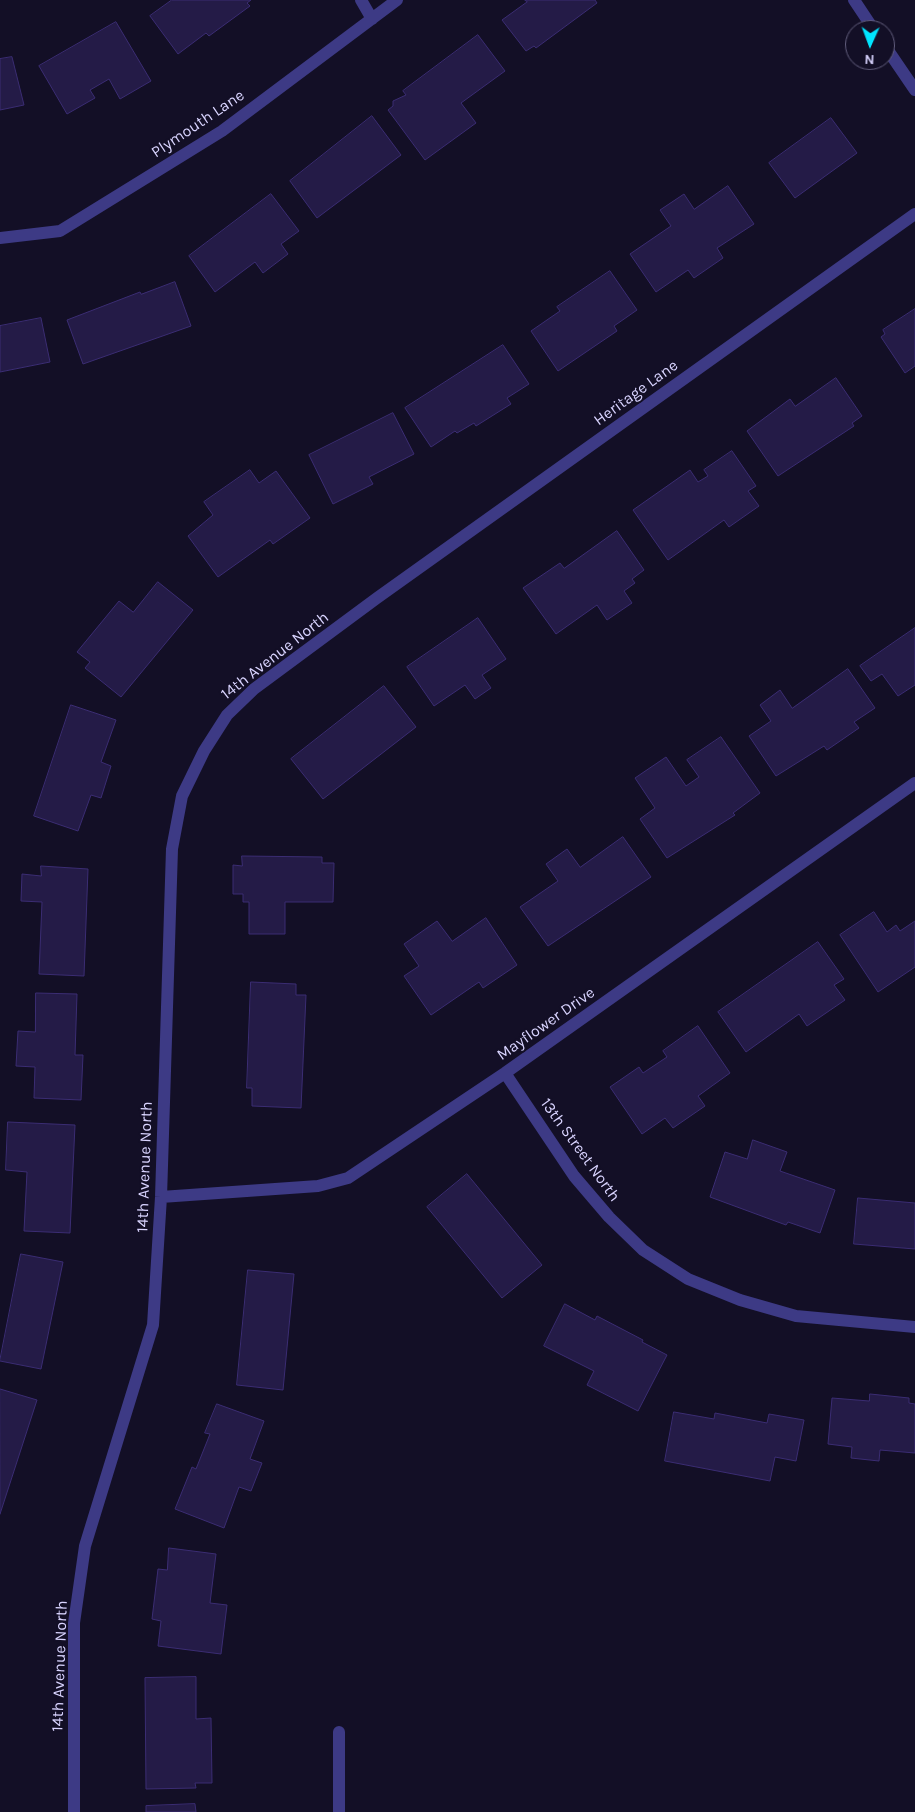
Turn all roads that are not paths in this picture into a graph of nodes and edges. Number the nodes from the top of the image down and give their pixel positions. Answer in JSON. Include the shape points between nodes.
{"nodes":[{"id":1,"x":361,"y":0,"type":"edge"},
{"id":2,"x":397,"y":0,"type":"edge"},
{"id":3,"x":854,"y":0,"type":"edge"},
{"id":4,"x":372,"y":19,"type":"junction"},
{"id":5,"x":867,"y":20,"type":"edge"},
{"id":6,"x":895,"y":61,"type":"edge"},
{"id":7,"x":915,"y":90,"type":"edge"},
{"id":8,"x":915,"y":214,"type":"edge"},
{"id":9,"x":0,"y":238,"type":"edge"},
{"id":10,"x":377,"y":598,"type":"joint"},
{"id":11,"x":915,"y":783,"type":"edge"},
{"id":12,"x":505,"y":1074,"type":"junction"},
{"id":13,"x":160,"y":1197,"type":"junction"},
{"id":14,"x":915,"y":1327,"type":"edge"},
{"id":15,"x":339,"y":1732,"type":"dead end"},
{"id":16,"x":74,"y":1812,"type":"edge"},
{"id":17,"x":339,"y":1812,"type":"edge"}],
"edges":[{"from":1,"to":4,"type":"street"},
{"from":2,"to":4,"type":"street","name":"Plymouth Lane"},
{"from":3,"to":5,"type":"street"},
{"from":4,"to":9,"type":"street","name":"Plymouth Lane","via":[[222,131],[60,231]]},
{"from":6,"to":7,"type":"street"},
{"from":8,"to":10,"type":"street","name":"Heritage Lane"},
{"from":10,"to":13,"type":"street","name":"14th Avenue North","via":[[254,689],[226,715],[182,796],[172,849]]},
{"from":11,"to":12,"type":"street","name":"Mayflower Drive"},
{"from":12,"to":13,"type":"street","name":"Mayflower Drive","via":[[348,1178],[318,1186]]},
{"from":12,"to":14,"type":"street","name":"13th Street North","via":[[574,1176],[609,1217],[644,1250],[688,1280],[740,1300],[796,1316]]},
{"from":13,"to":16,"type":"street","name":"14th Avenue North","via":[[154,1326],[84,1546],[74,1623]]},
{"from":15,"to":17,"type":"street"}]}
